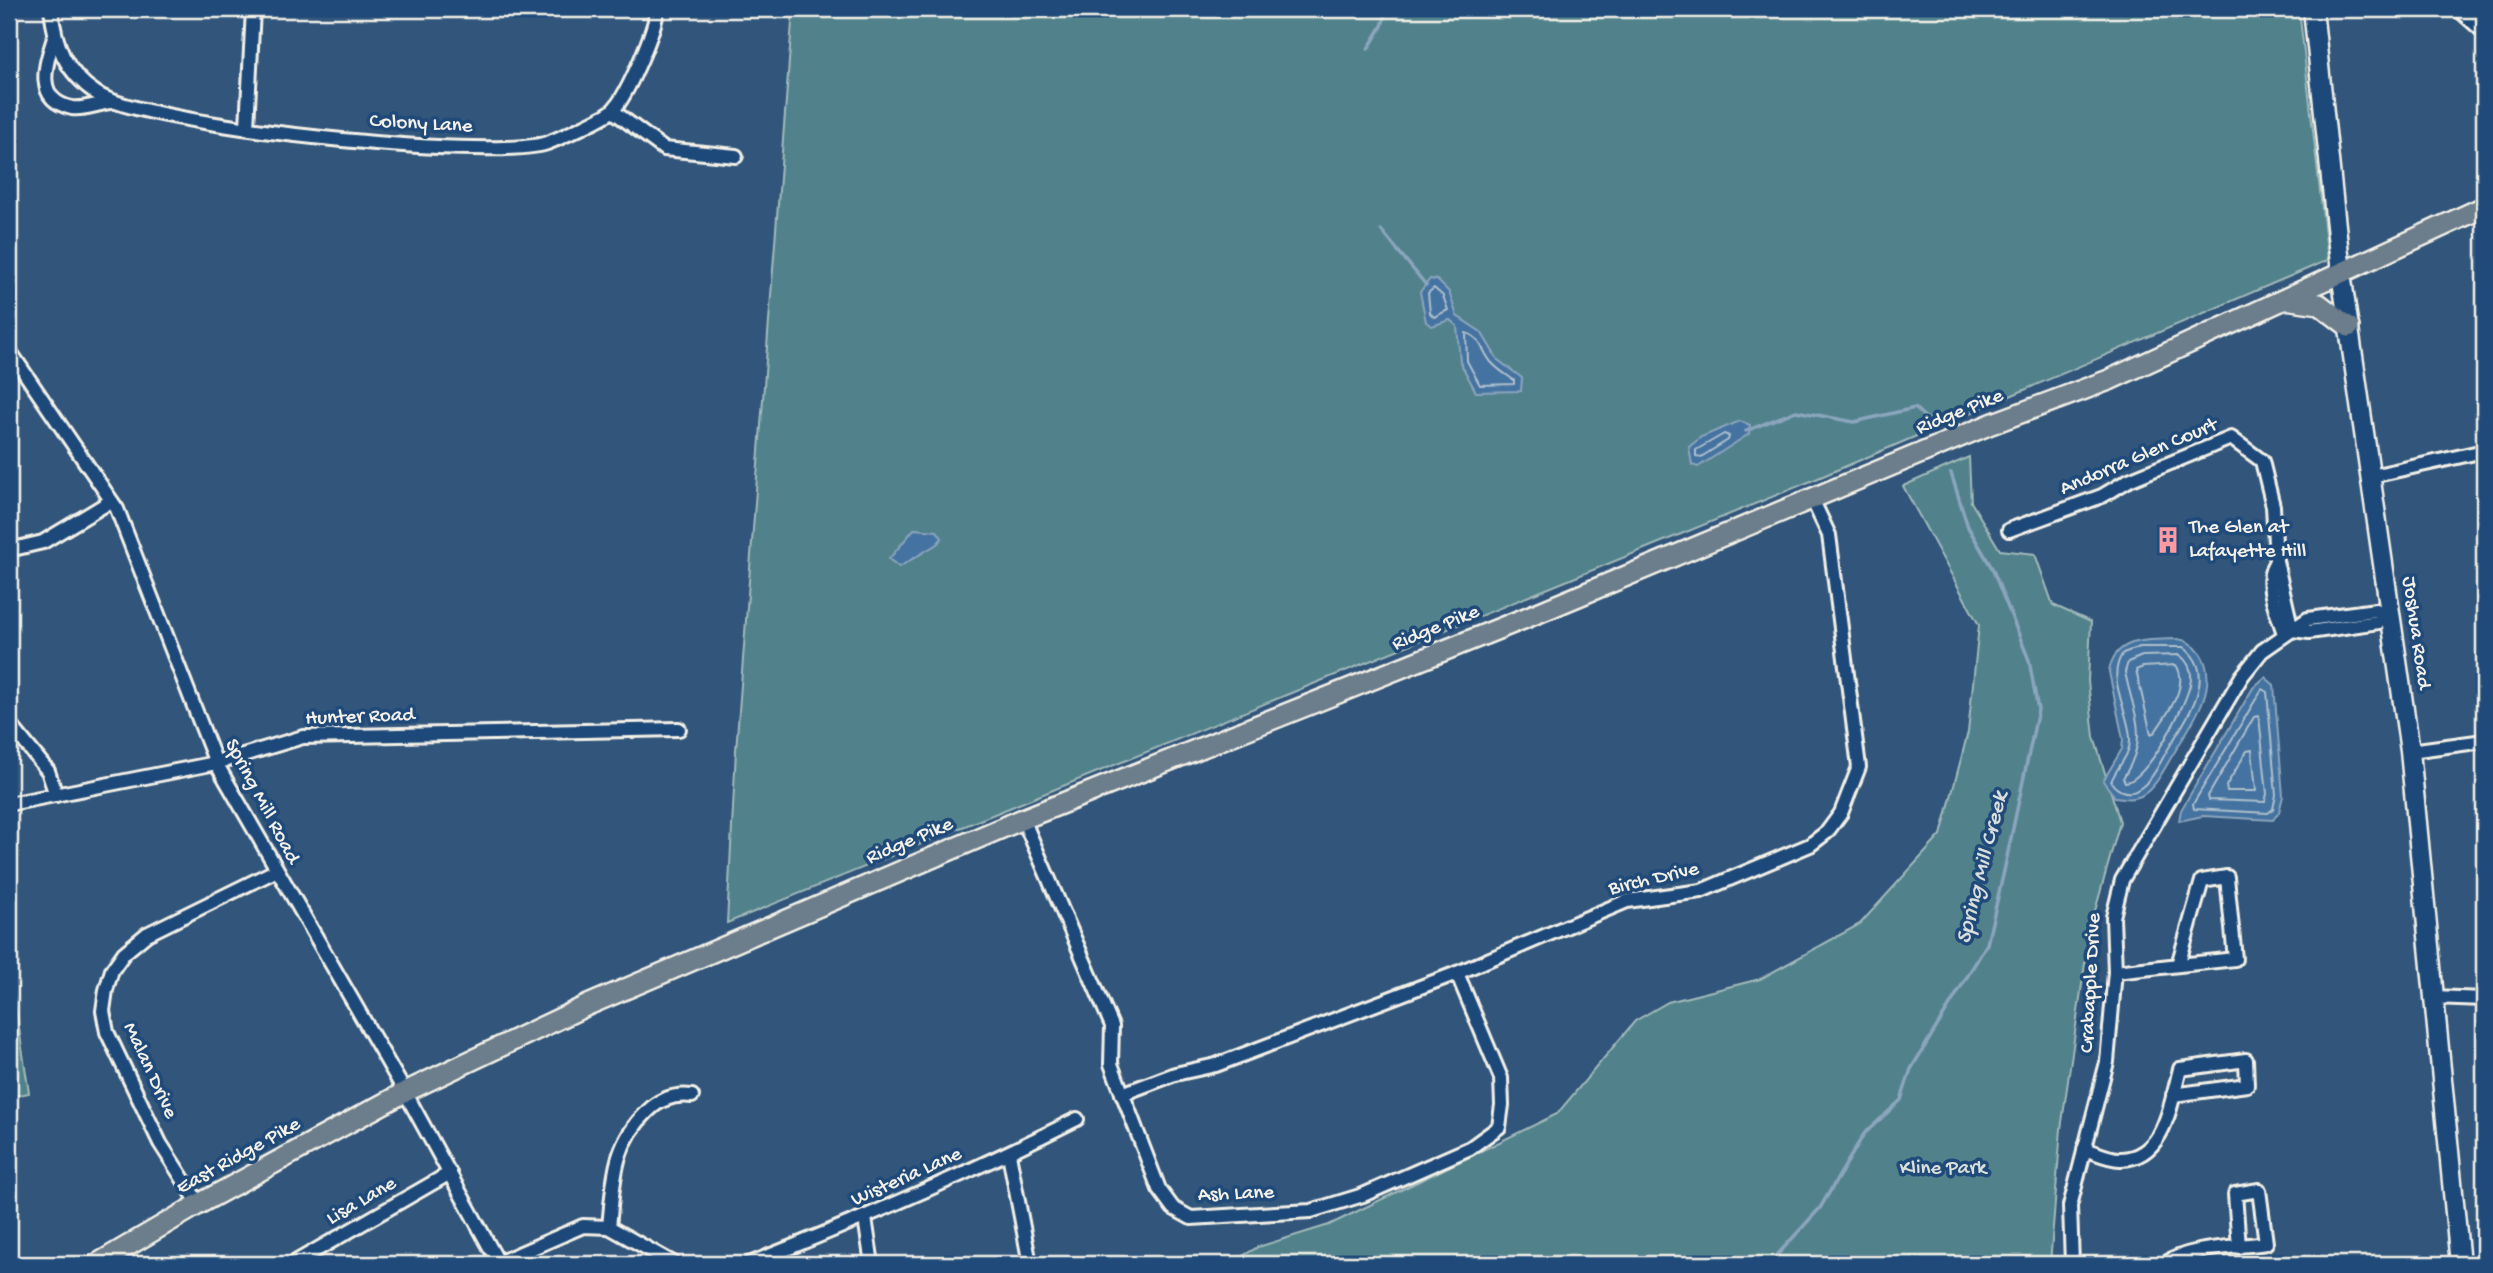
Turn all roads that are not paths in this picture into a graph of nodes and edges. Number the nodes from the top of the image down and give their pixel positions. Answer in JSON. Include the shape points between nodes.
{"nodes":[{"id":1,"x":51,"y":9,"type":"edge"},
{"id":2,"x":253,"y":9,"type":"edge"},
{"id":3,"x":657,"y":9,"type":"edge"},
{"id":4,"x":2313,"y":9,"type":"edge"},
{"id":5,"x":2458,"y":9,"type":"edge"},
{"id":6,"x":2484,"y":32,"type":"edge"},
{"id":7,"x":54,"y":38,"type":"junction"},
{"id":8,"x":111,"y":102,"type":"junction"},
{"id":9,"x":613,"y":111,"type":"junction"},
{"id":10,"x":247,"y":127,"type":"junction"},
{"id":11,"x":736,"y":156,"type":"dead end"},
{"id":12,"x":2484,"y":207,"type":"edge"},
{"id":13,"x":2341,"y":273,"type":"junction"},
{"id":14,"x":2285,"y":299,"type":"junction"},
{"id":15,"x":2349,"y":327,"type":"junction"},
{"id":16,"x":9,"y":350,"type":"edge"},
{"id":17,"x":2484,"y":451,"type":"edge"},
{"id":18,"x":2372,"y":476,"type":"junction"},
{"id":19,"x":1812,"y":499,"type":"junction"},
{"id":20,"x":111,"y":501,"type":"junction"},
{"id":21,"x":2009,"y":530,"type":"dead end"},
{"id":22,"x":9,"y":550,"type":"edge"},
{"id":23,"x":2388,"y":617,"type":"junction"},
{"id":24,"x":2288,"y":632,"type":"junction"},
{"id":25,"x":9,"y":723,"type":"edge"},
{"id":26,"x":679,"y":729,"type":"dead end"},
{"id":27,"x":2484,"y":741,"type":"edge"},
{"id":28,"x":2410,"y":751,"type":"junction"},
{"id":29,"x":216,"y":763,"type":"junction"},
{"id":30,"x":57,"y":795,"type":"junction"},
{"id":31,"x":9,"y":803,"type":"edge"},
{"id":32,"x":1023,"y":819,"type":"junction"},
{"id":33,"x":275,"y":871,"type":"junction"},
{"id":34,"x":2178,"y":965,"type":"junction"},
{"id":35,"x":2115,"y":972,"type":"junction"},
{"id":36,"x":1457,"y":974,"type":"junction"},
{"id":37,"x":2433,"y":997,"type":"junction"},
{"id":38,"x":2484,"y":999,"type":"edge"},
{"id":39,"x":405,"y":1092,"type":"junction"},
{"id":40,"x":1122,"y":1094,"type":"junction"},
{"id":41,"x":2173,"y":1095,"type":"junction"},
{"id":42,"x":692,"y":1096,"type":"dead end"},
{"id":43,"x":1077,"y":1119,"type":"dead end"},
{"id":44,"x":2084,"y":1149,"type":"junction"},
{"id":45,"x":1009,"y":1154,"type":"junction"},
{"id":46,"x":450,"y":1173,"type":"junction"},
{"id":47,"x":199,"y":1204,"type":"junction"},
{"id":48,"x":865,"y":1218,"type":"junction"},
{"id":49,"x":609,"y":1227,"type":"junction"},
{"id":50,"x":2239,"y":1247,"type":"junction"},
{"id":51,"x":97,"y":1264,"type":"edge"},
{"id":52,"x":292,"y":1264,"type":"edge"},
{"id":53,"x":499,"y":1264,"type":"edge"},
{"id":54,"x":675,"y":1264,"type":"edge"},
{"id":55,"x":749,"y":1264,"type":"edge"},
{"id":56,"x":872,"y":1264,"type":"edge"},
{"id":57,"x":1030,"y":1264,"type":"edge"},
{"id":58,"x":2072,"y":1264,"type":"edge"},
{"id":59,"x":2164,"y":1264,"type":"edge"},
{"id":60,"x":2460,"y":1264,"type":"edge"}],
"edges":[{"from":1,"to":7,"type":"street","name":"Colony Lane"},
{"from":2,"to":10,"type":"street"},
{"from":3,"to":9,"type":"street","via":[[643,55]]},
{"from":4,"to":13,"type":"main road","name":"Joshua Road"},
{"from":5,"to":6,"type":"street"},
{"from":7,"to":8,"type":"street","name":"Colony Lane","via":[[82,83]]},
{"from":7,"to":8,"type":"street","name":"Colony Lane","via":[[44,69],[54,97],[72,107]]},
{"from":8,"to":10,"type":"street","name":"Colony Lane"},
{"from":9,"to":10,"type":"street","name":"Colony Lane","via":[[545,144],[516,148],[394,146]]},
{"from":9,"to":11,"type":"street","via":[[664,149]]},
{"from":12,"to":13,"type":"main road","name":"Ridge Pike"},
{"from":13,"to":14,"type":"main road","name":"Ridge Pike"},
{"from":13,"to":15,"type":"main road","name":"Joshua Road"},
{"from":14,"to":15,"type":"main road","via":[[2319,304]]},
{"from":14,"to":19,"type":"main road","name":"Ridge Pike","via":[[2109,380]]},
{"from":15,"to":18,"type":"main road","name":"Joshua Road"},
{"from":16,"to":20,"type":"street","name":"Spring Mill Road"},
{"from":17,"to":18,"type":"street"},
{"from":18,"to":23,"type":"main road","name":"Joshua Road"},
{"from":19,"to":32,"type":"main road","name":"Ridge Pike"},
{"from":19,"to":36,"type":"street","name":"Birch Drive","via":[[1829,535],[1859,767],[1841,813],[1827,832],[1810,845],[1701,891],[1627,901]]},
{"from":20,"to":22,"type":"street","via":[[43,542]]},
{"from":20,"to":29,"type":"street","name":"Spring Mill Road","via":[[138,555]]},
{"from":21,"to":24,"type":"street","name":"Andorra Glen Court","via":[[2102,496],[2129,480],[2231,438],[2262,461],[2273,506],[2278,592]]},
{"from":23,"to":24,"type":"street","name":"Crabapple Drive","via":[[2376,610],[2308,619]]},
{"from":23,"to":28,"type":"main road","name":"Joshua Road"},
{"from":24,"to":35,"type":"street","name":"Crabapple Drive","via":[[2262,651],[2242,676],[2122,880],[2113,917]]},
{"from":25,"to":30,"type":"street","via":[[48,771]]},
{"from":26,"to":29,"type":"street","name":"Hunter Road","via":[[303,737]]},
{"from":27,"to":28,"type":"street"},
{"from":28,"to":37,"type":"main road","name":"Joshua Road"},
{"from":29,"to":30,"type":"street","name":"Hunter Road"},
{"from":29,"to":33,"type":"street","name":"Spring Mill Road"},
{"from":30,"to":31,"type":"street","name":"Hunter Road"},
{"from":32,"to":39,"type":"main road","name":"Ridge Pike","via":[[601,1000]]},
{"from":32,"to":40,"type":"street","name":"Ash Lane","via":[[1112,1026],[1111,1064]]},
{"from":33,"to":39,"type":"street","name":"Spring Mill Road"},
{"from":33,"to":47,"type":"street","name":"Malan Drive","via":[[147,934],[124,953],[106,990],[107,1032],[160,1143]]},
{"from":34,"to":34,"type":"street","via":[[2235,959],[2227,877],[2202,881]]},
{"from":34,"to":35,"type":"street"},
{"from":35,"to":44,"type":"street","name":"Crabapple Drive","via":[[2108,1062]]},
{"from":36,"to":40,"type":"street","name":"Birch Drive","via":[[1216,1065]]},
{"from":36,"to":40,"type":"street","name":"Ash Lane","via":[[1501,1079],[1499,1127],[1471,1148],[1363,1195],[1311,1211],[1191,1217],[1173,1208],[1159,1189]]},
{"from":37,"to":38,"type":"street"},
{"from":37,"to":60,"type":"main road","name":"Joshua Road"},
{"from":39,"to":46,"type":"street","name":"Spring Mill Road"},
{"from":39,"to":47,"type":"main road","name":"East Ridge Pike"},
{"from":41,"to":41,"type":"street","via":[[2180,1069],[2246,1060],[2247,1085]]},
{"from":41,"to":44,"type":"street","via":[[2155,1144],[2140,1155],[2120,1160]]},
{"from":42,"to":49,"type":"street","via":[[676,1094],[652,1107],[623,1140]]},
{"from":43,"to":45,"type":"street","name":"Wisteria Lane"},
{"from":44,"to":58,"type":"street","name":"Crabapple Drive","via":[[2070,1206]]},
{"from":45,"to":48,"type":"street","name":"Wisteria Lane"},
{"from":45,"to":57,"type":"street"},
{"from":46,"to":52,"type":"street","name":"Lisa Lane"},
{"from":46,"to":53,"type":"street","name":"Spring Mill Road"},
{"from":47,"to":51,"type":"main road","name":"East Ridge Pike"},
{"from":48,"to":55,"type":"street","name":"Wisteria Lane"},
{"from":48,"to":56,"type":"street"},
{"from":49,"to":53,"type":"street","via":[[583,1226]]},
{"from":49,"to":54,"type":"street"},
{"from":50,"to":50,"type":"street","via":[[2266,1243],[2259,1190],[2235,1194]]},
{"from":50,"to":59,"type":"street","via":[[2177,1256]]}]}
